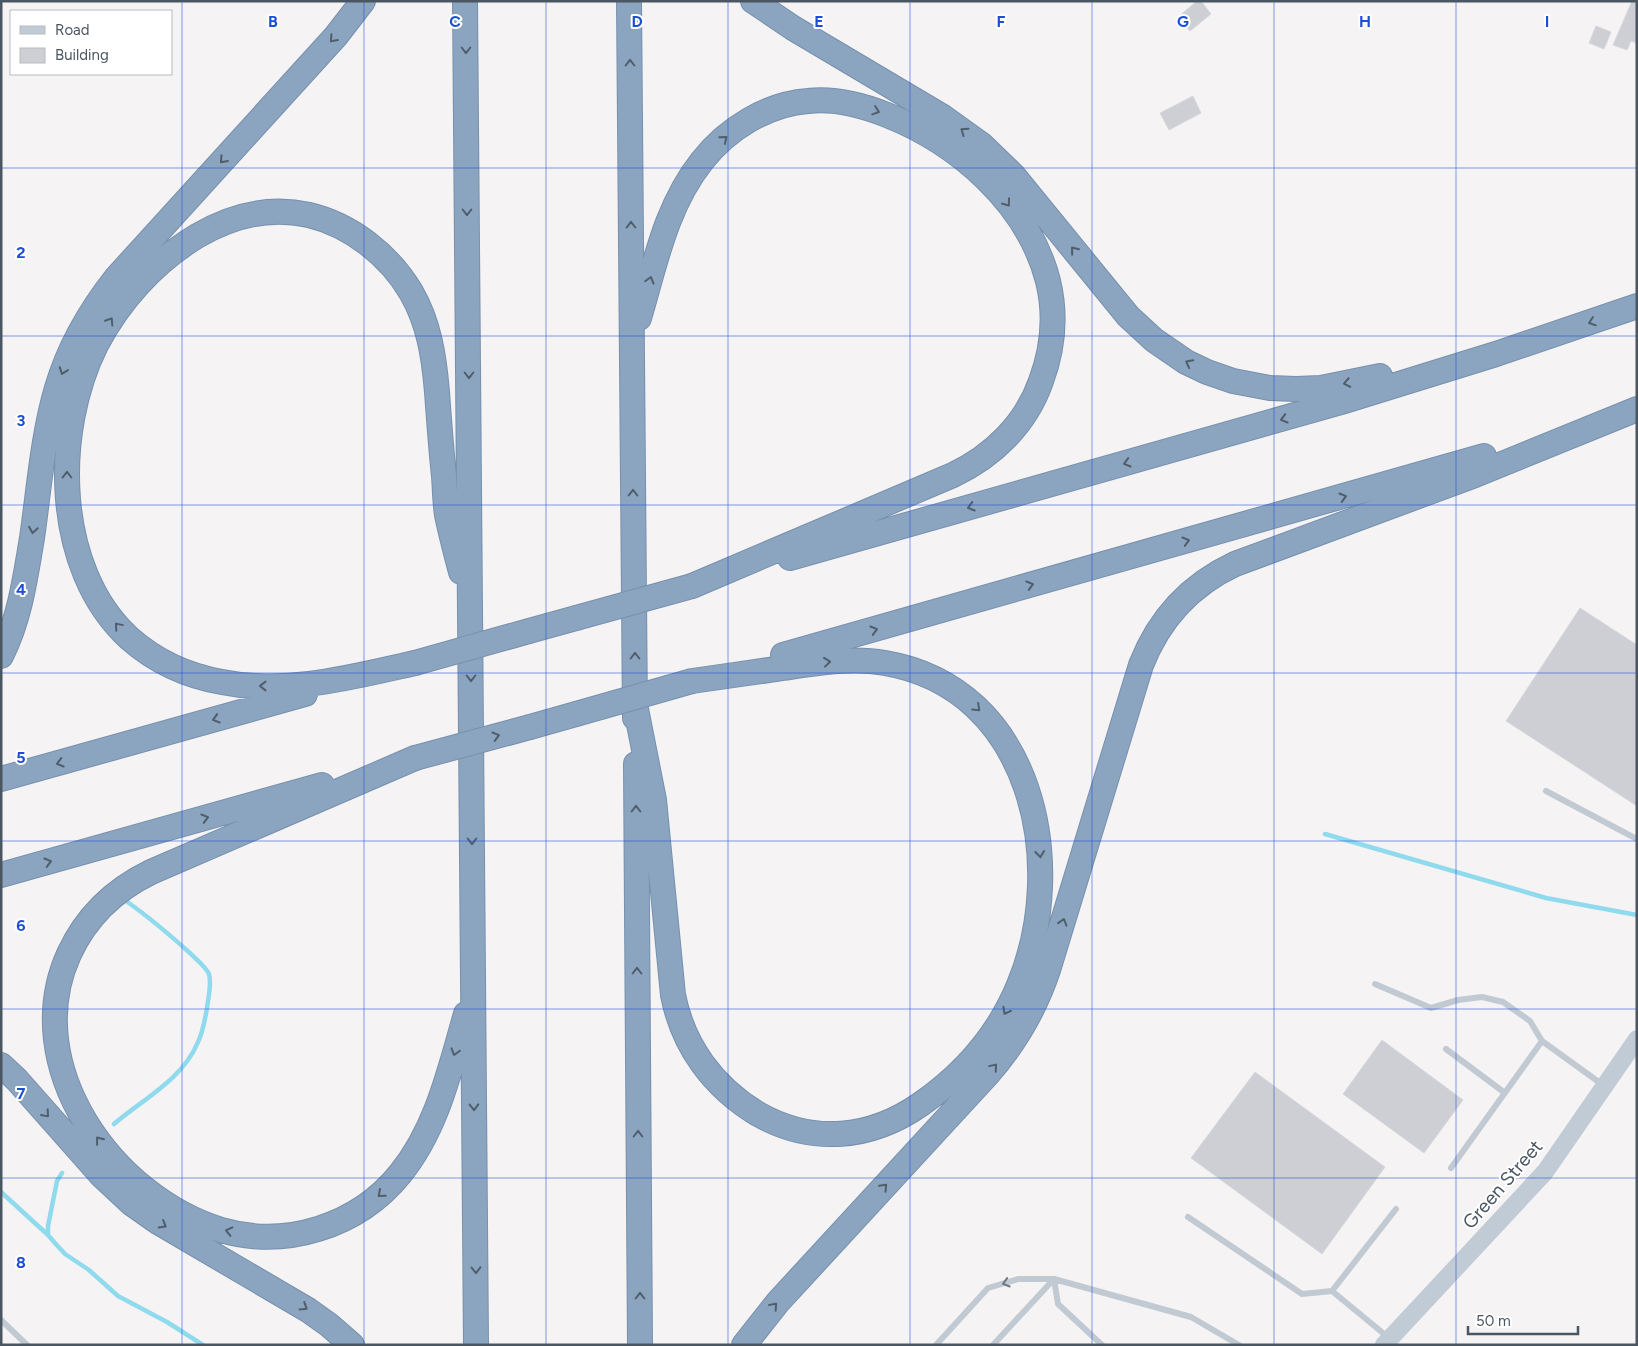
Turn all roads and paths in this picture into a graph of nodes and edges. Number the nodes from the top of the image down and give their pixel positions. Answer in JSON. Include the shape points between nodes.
{"nodes":[{"id":1,"x":363,"y":1,"type":"edge"},
{"id":2,"x":465,"y":1,"type":"edge"},
{"id":3,"x":629,"y":1,"type":"edge"},
{"id":4,"x":753,"y":1,"type":"edge"},
{"id":5,"x":1637,"y":306,"type":"edge"},
{"id":6,"x":1548,"y":337,"type":"junction"},
{"id":7,"x":632,"y":344,"type":"junction"},
{"id":8,"x":1637,"y":408,"type":"edge"},
{"id":9,"x":692,"y":586,"type":"junction"},
{"id":10,"x":470,"y":612,"type":"junction"},
{"id":11,"x":1,"y":656,"type":"edge"},
{"id":12,"x":415,"y":663,"type":"junction"},
{"id":13,"x":692,"y":681,"type":"junction"},
{"id":14,"x":635,"y":704,"type":"junction"},
{"id":15,"x":415,"y":758,"type":"junction"},
{"id":16,"x":1,"y":779,"type":"edge"},
{"id":17,"x":1546,"y":791,"type":"dead end"},
{"id":18,"x":1637,"y":839,"type":"edge"},
{"id":19,"x":1,"y":875,"type":"edge"},
{"id":20,"x":1374,"y":984,"type":"dead end"},
{"id":21,"x":473,"y":989,"type":"junction"},
{"id":22,"x":1637,"y":1039,"type":"edge"},
{"id":23,"x":1542,"y":1041,"type":"junction"},
{"id":24,"x":1446,"y":1049,"type":"dead end"},
{"id":25,"x":1,"y":1065,"type":"edge"},
{"id":26,"x":1604,"y":1086,"type":"junction"},
{"id":27,"x":1505,"y":1093,"type":"junction"},
{"id":28,"x":1451,"y":1168,"type":"dead end"},
{"id":29,"x":1396,"y":1209,"type":"dead end"},
{"id":30,"x":1188,"y":1217,"type":"dead end"},
{"id":31,"x":1054,"y":1279,"type":"junction"},
{"id":32,"x":1332,"y":1291,"type":"junction"},
{"id":33,"x":1,"y":1320,"type":"edge"},
{"id":34,"x":1387,"y":1342,"type":"edge"},
{"id":35,"x":27,"y":1345,"type":"edge"},
{"id":36,"x":352,"y":1345,"type":"edge"},
{"id":37,"x":476,"y":1345,"type":"edge"},
{"id":38,"x":640,"y":1345,"type":"edge"},
{"id":39,"x":744,"y":1345,"type":"edge"},
{"id":40,"x":936,"y":1345,"type":"edge"},
{"id":41,"x":993,"y":1345,"type":"edge"},
{"id":42,"x":1102,"y":1345,"type":"edge"},
{"id":43,"x":1239,"y":1345,"type":"edge"}],
"edges":[{"from":1,"to":11,"type":"highway","one_way":true,"via":[[336,36],[116,278],[82,327],[55,394],[23,591]]},
{"from":2,"to":10,"type":"highway","one_way":true},
{"from":7,"to":3,"type":"highway","one_way":true},
{"from":6,"to":4,"type":"highway","one_way":true,"via":[[1309,389],[1257,387],[1207,372],[1164,348],[1128,316],[1013,175],[982,145],[943,117]]},
{"from":5,"to":6,"type":"highway","one_way":true},
{"from":6,"to":9,"type":"highway","one_way":true,"via":[[1341,402]]},
{"from":7,"to":9,"type":"highway","one_way":true,"via":[[667,225],[695,170],[718,143],[744,123],[798,102],[832,101],[870,109],[919,129],[954,151],[988,181],[1015,214],[1036,248],[1048,282],[1052,321],[1046,368],[1029,406],[995,448],[953,475]]},
{"from":14,"to":7,"type":"highway","one_way":true},
{"from":13,"to":8,"type":"highway","one_way":true,"via":[[1453,465]]},
{"from":39,"to":8,"type":"highway","one_way":true,"via":[[778,1302],[988,1074],[1020,1031],[1048,970],[1141,665],[1155,635],[1179,602],[1205,580],[1235,564],[1466,478]]},
{"from":9,"to":12,"type":"highway","bridge":true},
{"from":12,"to":10,"type":"highway","one_way":true,"via":[[312,684],[263,686],[222,682],[178,669],[152,656],[124,633],[100,602],[82,562],[71,520],[67,472],[70,428],[82,378],[97,344],[123,303],[159,264],[183,245],[218,225],[245,215],[275,212],[304,214],[333,223],[359,237],[390,264],[416,300],[430,340],[447,514]]},
{"from":10,"to":21,"type":"highway","one_way":true},
{"from":12,"to":16,"type":"highway","one_way":true},
{"from":13,"to":14,"type":"highway","one_way":true,"via":[[832,661],[898,666],[960,693],[998,731],[1019,768],[1035,821],[1041,874],[1037,922],[1024,972],[1002,1019],[972,1060],[934,1095],[892,1121],[868,1130],[835,1134],[784,1126],[731,1095],[696,1055],[680,1022],[673,995],[654,800]]},
{"from":15,"to":13,"type":"highway","one_way":true,"bridge":true},
{"from":38,"to":14,"type":"highway","one_way":true},
{"from":19,"to":15,"type":"highway","one_way":true},
{"from":21,"to":15,"type":"highway","one_way":true,"via":[[437,1108],[408,1163],[386,1190],[368,1205],[338,1222],[305,1233],[272,1236],[237,1233],[201,1222],[169,1205],[131,1176],[99,1141],[74,1102],[60,1065],[55,1015],[63,969],[84,928],[112,896],[150,872]]},
{"from":17,"to":18,"type":"lane"},
{"from":20,"to":23,"type":"lane","via":[[1431,1008],[1482,997],[1504,1002],[1530,1021]]},
{"from":21,"to":37,"type":"highway","one_way":true},
{"from":22,"to":26,"type":"main road","name":"Green Street"},
{"from":23,"to":26,"type":"lane"},
{"from":23,"to":27,"type":"lane"},
{"from":24,"to":27,"type":"lane"},
{"from":25,"to":36,"type":"highway","one_way":true,"via":[[101,1176],[131,1203],[308,1310]]},
{"from":26,"to":34,"type":"main road","name":"Green Street","via":[[1546,1172]]},
{"from":27,"to":28,"type":"lane"},
{"from":29,"to":32,"type":"lane"},
{"from":30,"to":32,"type":"lane","via":[[1302,1294]]},
{"from":31,"to":40,"type":"lane","one_way":true,"via":[[1018,1279],[988,1288]]},
{"from":31,"to":41,"type":"lane"},
{"from":31,"to":42,"type":"lane","via":[[1058,1304]]},
{"from":31,"to":43,"type":"lane","via":[[1191,1317]]},
{"from":32,"to":34,"type":"lane"},
{"from":33,"to":35,"type":"lane"}]}
